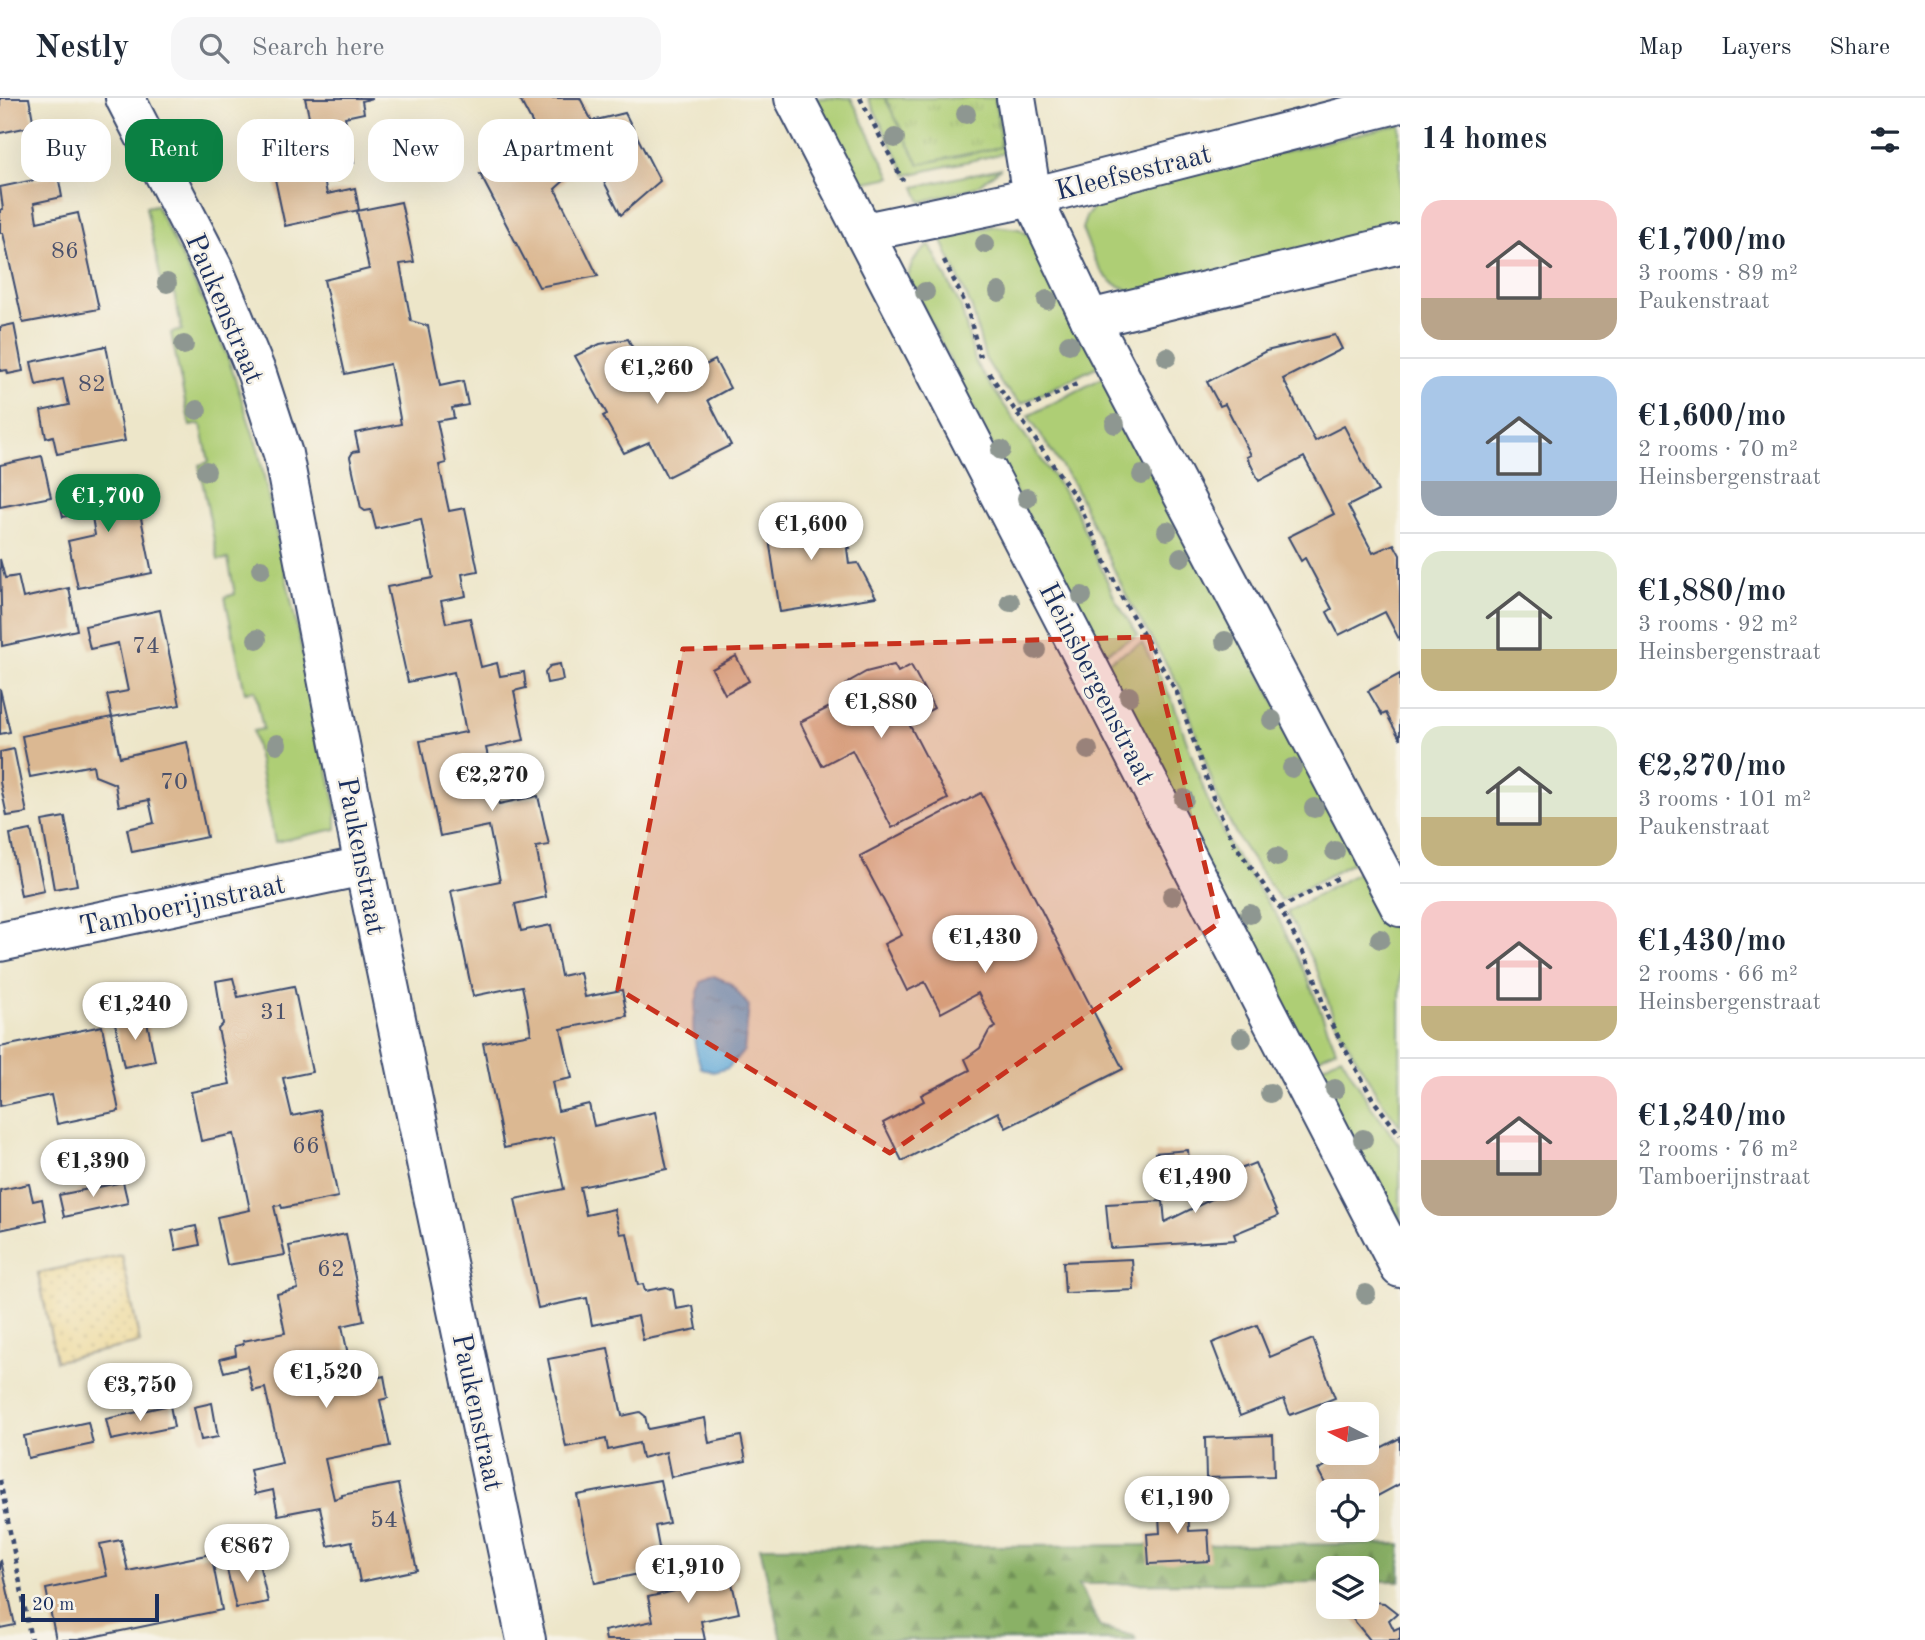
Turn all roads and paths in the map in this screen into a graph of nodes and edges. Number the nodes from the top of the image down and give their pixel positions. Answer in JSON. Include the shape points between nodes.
{"nodes":[{"id":1,"x":125,"y":98,"type":"edge"},
{"id":2,"x":794,"y":98,"type":"edge"},
{"id":3,"x":860,"y":98,"type":"edge"},
{"id":4,"x":1016,"y":98,"type":"edge"},
{"id":5,"x":1400,"y":103,"type":"edge"},
{"id":6,"x":1032,"y":197,"type":"junction"},
{"id":7,"x":923,"y":220,"type":"junction"},
{"id":8,"x":864,"y":232,"type":"junction"},
{"id":9,"x":1400,"y":244,"type":"edge"},
{"id":10,"x":1090,"y":319,"type":"junction"},
{"id":11,"x":1114,"y":365,"type":"junction"},
{"id":12,"x":1018,"y":413,"type":"junction"},
{"id":13,"x":364,"y":866,"type":"junction"},
{"id":14,"x":1391,"y":883,"type":"edge"},
{"id":15,"x":1280,"y":908,"type":"junction"},
{"id":16,"x":0,"y":942,"type":"edge"},
{"id":17,"x":1400,"y":1135,"type":"edge"},
{"id":18,"x":1400,"y":1268,"type":"edge"},
{"id":19,"x":0,"y":1480,"type":"edge"},
{"id":20,"x":523,"y":1639,"type":"edge"},
{"id":21,"x":31,"y":1640,"type":"edge"}],
"edges":[{"from":1,"to":13,"type":"street","name":"Paukenstraat","via":[[214,270],[257,374],[283,454]]},
{"from":2,"to":8,"type":"street","name":"Heinsbergenstraat"},
{"from":3,"to":7,"type":"path"},
{"from":4,"to":6,"type":"street"},
{"from":5,"to":6,"type":"street","name":"Kleefsestraat"},
{"from":6,"to":7,"type":"street","name":"Kleefsestraat"},
{"from":6,"to":10,"type":"street"},
{"from":7,"to":8,"type":"street","name":"Kleefsestraat"},
{"from":7,"to":12,"type":"path","via":[[967,307],[981,363]]},
{"from":8,"to":18,"type":"street","name":"Heinsbergenstraat"},
{"from":9,"to":10,"type":"street"},
{"from":10,"to":11,"type":"street"},
{"from":11,"to":12,"type":"path"},
{"from":11,"to":14,"type":"street"},
{"from":12,"to":15,"type":"path","via":[[1076,498],[1122,598],[1177,694],[1235,845]]},
{"from":13,"to":16,"type":"street","name":"Tamboerijnstraat"},
{"from":13,"to":20,"type":"street","name":"Paukenstraat"},
{"from":14,"to":15,"type":"path"},
{"from":15,"to":17,"type":"path","via":[[1313,972],[1343,1047]]},
{"from":19,"to":21,"type":"path"}]}
